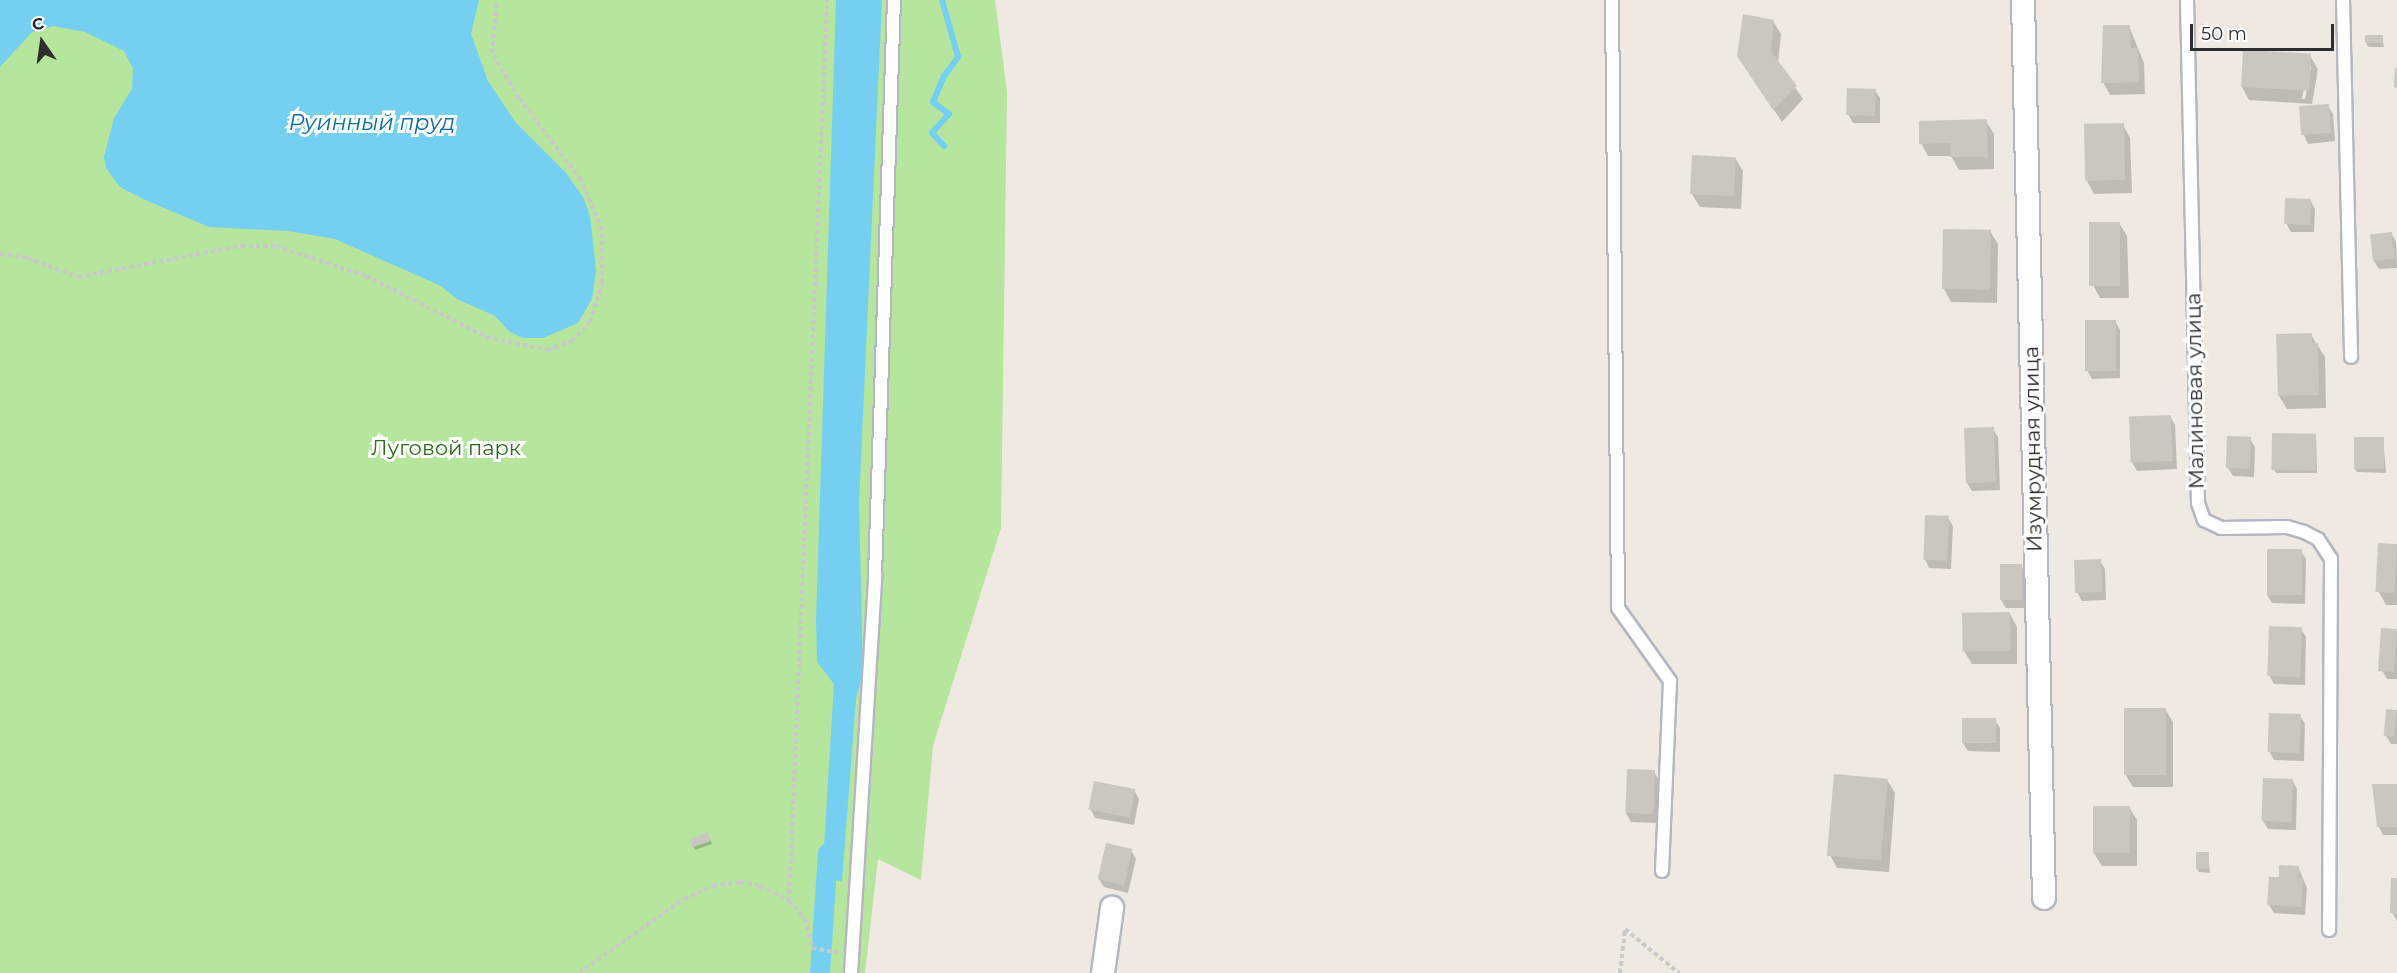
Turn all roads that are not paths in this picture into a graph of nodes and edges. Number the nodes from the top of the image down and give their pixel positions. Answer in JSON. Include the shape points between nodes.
{"nodes":[{"id":1,"x":894,"y":0,"type":"edge"},
{"id":2,"x":1612,"y":0,"type":"edge"},
{"id":3,"x":2023,"y":0,"type":"edge"},
{"id":4,"x":2187,"y":0,"type":"edge"},
{"id":5,"x":2343,"y":0,"type":"edge"},
{"id":6,"x":2351,"y":357,"type":"dead end"},
{"id":7,"x":1662,"y":871,"type":"dead end"},
{"id":8,"x":2044,"y":898,"type":"dead end"},
{"id":9,"x":1112,"y":909,"type":"dead end"},
{"id":10,"x":2329,"y":930,"type":"dead end"},
{"id":11,"x":851,"y":973,"type":"edge"},
{"id":12,"x":1103,"y":973,"type":"edge"}],
"edges":[{"from":1,"to":11,"type":"lane","via":[[874,586]]},
{"from":2,"to":7,"type":"lane","via":[[1618,608],[1670,681]]},
{"from":3,"to":8,"type":"street","name":"Изумрудная улица"},
{"from":4,"to":10,"type":"lane","name":"Малиновая улица","via":[[2198,503],[2204,520],[2221,528],[2287,527],[2318,539],[2331,558]]},
{"from":5,"to":6,"type":"lane"},
{"from":9,"to":12,"type":"street"}]}
